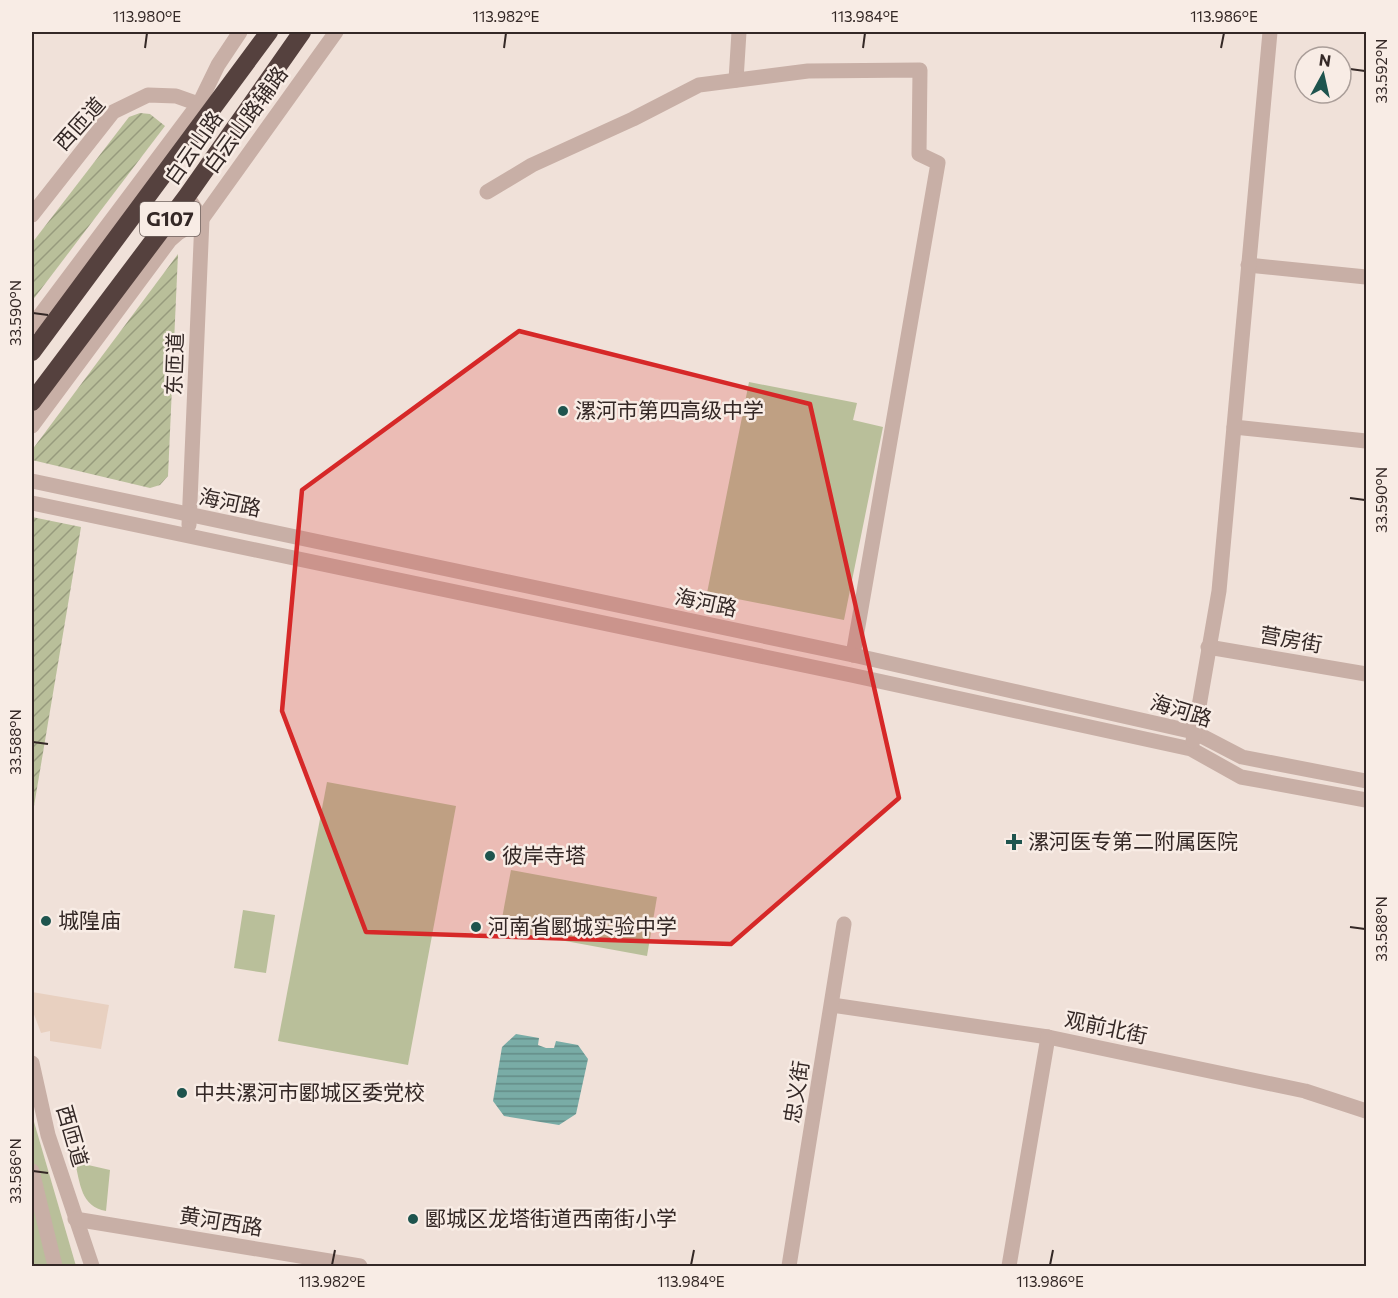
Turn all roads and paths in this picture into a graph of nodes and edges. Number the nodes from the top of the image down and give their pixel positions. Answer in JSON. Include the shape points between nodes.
{"nodes":[{"id":1,"x":240,"y":32,"type":"edge"},
{"id":2,"x":269,"y":32,"type":"edge"},
{"id":3,"x":302,"y":32,"type":"edge"},
{"id":4,"x":336,"y":32,"type":"edge"},
{"id":5,"x":739,"y":32,"type":"edge"},
{"id":6,"x":1270,"y":32,"type":"edge"},
{"id":7,"x":736,"y":80,"type":"junction"},
{"id":8,"x":206,"y":106,"type":"junction"},
{"id":9,"x":487,"y":192,"type":"dead end"},
{"id":10,"x":187,"y":196,"type":"junction"},
{"id":11,"x":32,"y":215,"type":"edge"},
{"id":12,"x":202,"y":219,"type":"junction"},
{"id":13,"x":1248,"y":265,"type":"junction"},
{"id":14,"x":1366,"y":277,"type":"edge"},
{"id":15,"x":32,"y":326,"type":"edge"},
{"id":16,"x":32,"y":352,"type":"edge"},
{"id":17,"x":32,"y":402,"type":"edge"},
{"id":18,"x":32,"y":426,"type":"edge"},
{"id":19,"x":1234,"y":427,"type":"junction"},
{"id":20,"x":1366,"y":441,"type":"edge"},
{"id":21,"x":32,"y":481,"type":"edge"},
{"id":22,"x":32,"y":503,"type":"edge"},
{"id":23,"x":189,"y":516,"type":"junction"},
{"id":24,"x":188,"y":537,"type":"junction"},
{"id":25,"x":1208,"y":647,"type":"junction"},
{"id":26,"x":853,"y":655,"type":"junction"},
{"id":27,"x":1366,"y":675,"type":"edge"},
{"id":28,"x":1194,"y":732,"type":"junction"},
{"id":29,"x":1191,"y":749,"type":"junction"},
{"id":30,"x":1366,"y":781,"type":"edge"},
{"id":31,"x":1366,"y":800,"type":"edge"},
{"id":32,"x":844,"y":924,"type":"dead end"},
{"id":33,"x":832,"y":1005,"type":"junction"},
{"id":34,"x":1048,"y":1037,"type":"junction"},
{"id":35,"x":32,"y":1063,"type":"edge"},
{"id":36,"x":1366,"y":1111,"type":"edge"},
{"id":37,"x":32,"y":1171,"type":"edge"},
{"id":38,"x":75,"y":1219,"type":"junction"},
{"id":39,"x":55,"y":1266,"type":"edge"},
{"id":40,"x":92,"y":1266,"type":"edge"},
{"id":41,"x":360,"y":1266,"type":"edge"},
{"id":42,"x":789,"y":1266,"type":"edge"},
{"id":43,"x":1009,"y":1266,"type":"edge"}],
"edges":[{"from":1,"to":8,"type":"street","via":[[218,65]]},
{"from":2,"to":8,"type":"highway","name":"白云山路","number":"G107"},
{"from":3,"to":10,"type":"highway","name":"白云山路","number":"G107"},
{"from":4,"to":12,"type":"street","name":"白云山路辅路"},
{"from":5,"to":7,"type":"street"},
{"from":6,"to":13,"type":"street"},
{"from":7,"to":9,"type":"street","via":[[699,86],[532,165]]},
{"from":7,"to":26,"type":"street","via":[[808,71],[920,70],[919,154],[938,163]]},
{"from":8,"to":11,"type":"street","name":"西匝道","via":[[176,96],[148,95],[113,112]]},
{"from":8,"to":15,"type":"street"},
{"from":8,"to":16,"type":"highway","name":"白云山路","number":"G107"},
{"from":10,"to":12,"type":"street"},
{"from":10,"to":17,"type":"highway","name":"白云山路","number":"G107"},
{"from":12,"to":18,"type":"street","name":"白云山路辅路","via":[[170,240]]},
{"from":12,"to":23,"type":"street","name":"东匝道"},
{"from":13,"to":14,"type":"street"},
{"from":13,"to":19,"type":"street"},
{"from":19,"to":20,"type":"street"},
{"from":19,"to":25,"type":"street","via":[[1219,591]]},
{"from":21,"to":23,"type":"street","name":"海河路"},
{"from":22,"to":24,"type":"street","name":"海河路"},
{"from":23,"to":24,"type":"street","name":"东匝道"},
{"from":23,"to":26,"type":"street","name":"海河路"},
{"from":24,"to":29,"type":"street","name":"海河路"},
{"from":25,"to":27,"type":"street","name":"营房街"},
{"from":25,"to":28,"type":"street"},
{"from":26,"to":28,"type":"street","name":"海河路"},
{"from":28,"to":29,"type":"street"},
{"from":28,"to":30,"type":"street","name":"海河路","via":[[1242,757]]},
{"from":29,"to":31,"type":"street","name":"海河路","via":[[1241,777]]},
{"from":32,"to":33,"type":"street","name":"忠义街"},
{"from":33,"to":34,"type":"street","name":"观前北街"},
{"from":33,"to":42,"type":"street","name":"忠义街"},
{"from":34,"to":36,"type":"street","name":"观前北街","via":[[1305,1091]]},
{"from":34,"to":43,"type":"street"},
{"from":35,"to":38,"type":"street","name":"西匝道","via":[[48,1135]]},
{"from":37,"to":39,"type":"street"},
{"from":38,"to":40,"type":"street","name":"西匝道"},
{"from":38,"to":41,"type":"street","name":"黄河西路"}]}
